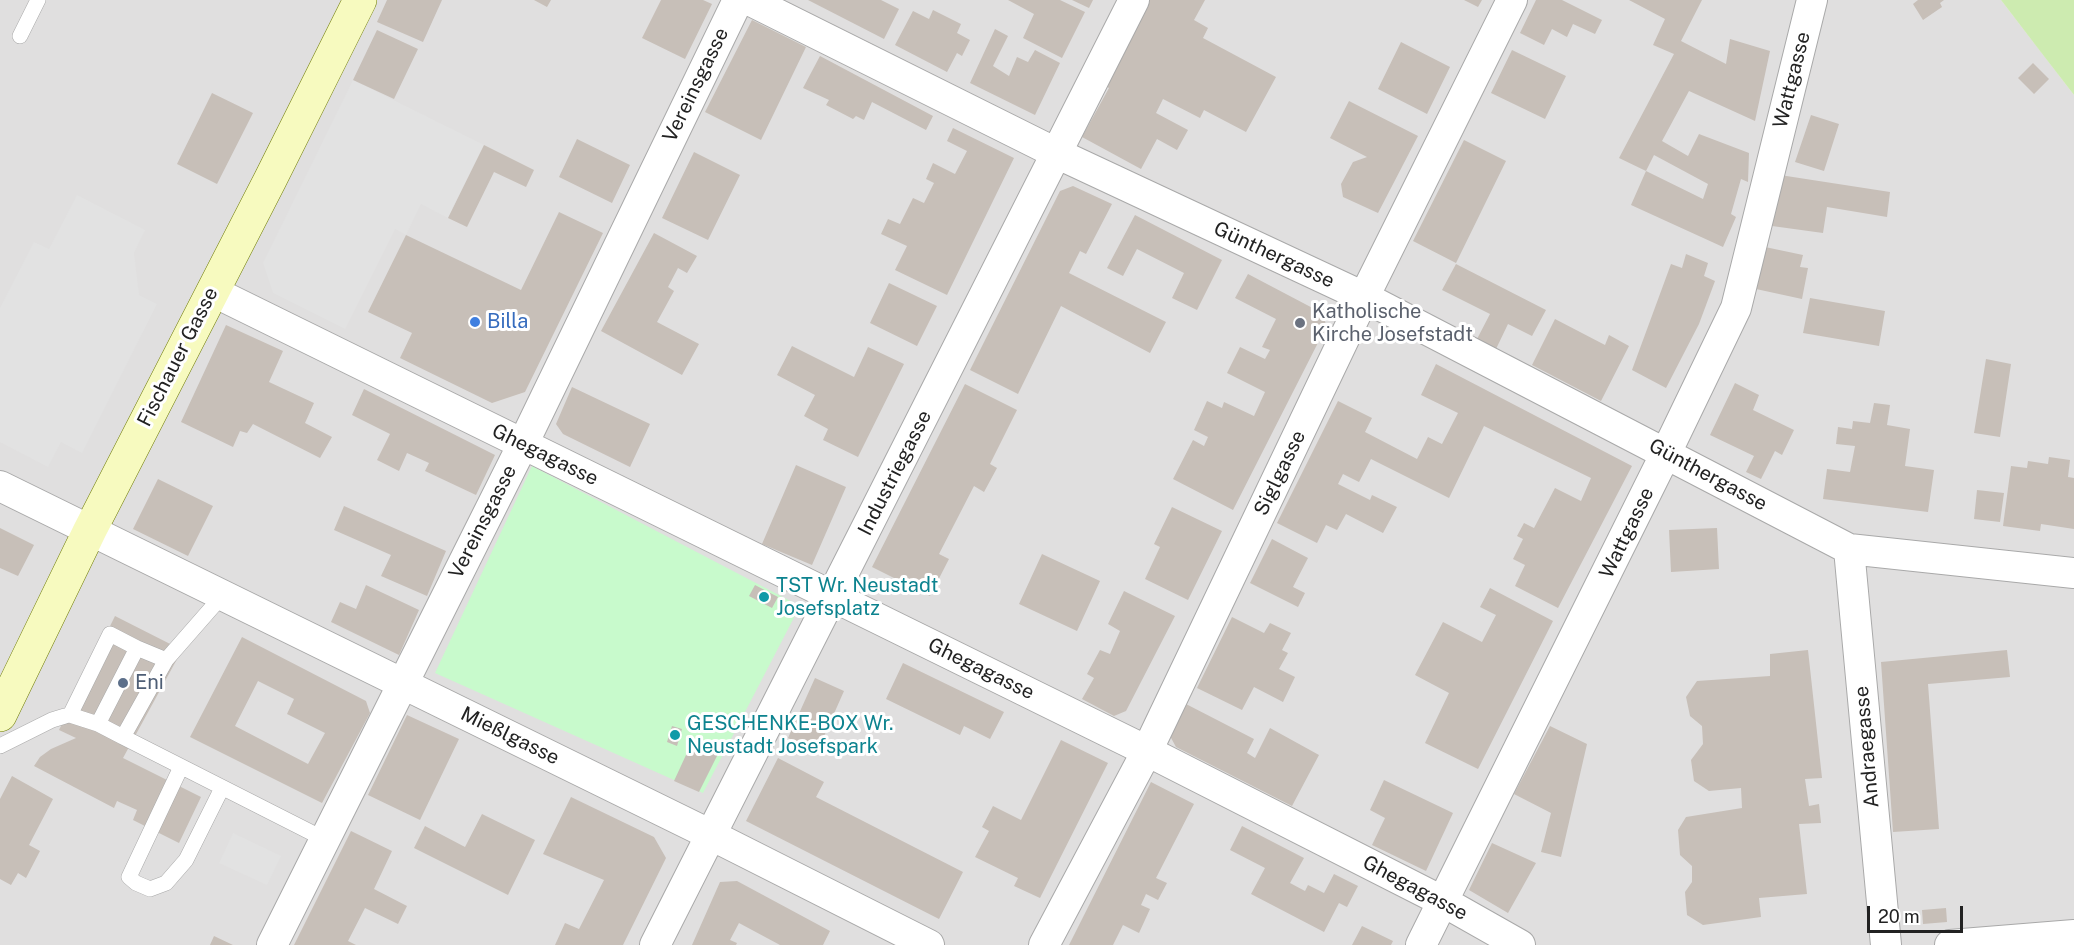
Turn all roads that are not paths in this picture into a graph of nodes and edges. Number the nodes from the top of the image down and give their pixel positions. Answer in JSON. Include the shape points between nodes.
{"nodes":[{"id":1,"x":38,"y":0,"type":"edge"},
{"id":2,"x":360,"y":0,"type":"edge"},
{"id":3,"x":738,"y":0,"type":"edge"},
{"id":4,"x":749,"y":0,"type":"edge"},
{"id":5,"x":1134,"y":0,"type":"edge"},
{"id":6,"x":1512,"y":0,"type":"edge"},
{"id":7,"x":1812,"y":0,"type":"edge"},
{"id":8,"x":20,"y":36,"type":"dead end"},
{"id":9,"x":1056,"y":153,"type":"junction"},
{"id":10,"x":212,"y":291,"type":"junction"},
{"id":11,"x":1364,"y":297,"type":"junction"},
{"id":12,"x":523,"y":444,"type":"junction"},
{"id":13,"x":1666,"y":453,"type":"junction"},
{"id":14,"x":0,"y":486,"type":"edge"},
{"id":15,"x":90,"y":530,"type":"junction"},
{"id":16,"x":1849,"y":549,"type":"junction"},
{"id":17,"x":2074,"y":573,"type":"edge"},
{"id":18,"x":222,"y":596,"type":"junction"},
{"id":19,"x":834,"y":596,"type":"junction"},
{"id":20,"x":137,"y":648,"type":"junction"},
{"id":21,"x":166,"y":660,"type":"junction"},
{"id":22,"x":401,"y":683,"type":"junction"},
{"id":23,"x":0,"y":715,"type":"edge"},
{"id":24,"x":70,"y":716,"type":"junction"},
{"id":25,"x":98,"y":724,"type":"junction"},
{"id":26,"x":123,"y":737,"type":"junction"},
{"id":27,"x":0,"y":746,"type":"edge"},
{"id":28,"x":1147,"y":751,"type":"junction"},
{"id":29,"x":181,"y":766,"type":"junction"},
{"id":30,"x":222,"y":788,"type":"junction"},
{"id":31,"x":711,"y":835,"type":"junction"},
{"id":32,"x":324,"y":839,"type":"junction"},
{"id":33,"x":1444,"y":902,"type":"junction"},
{"id":34,"x":2074,"y":935,"type":"edge"},
{"id":35,"x":272,"y":945,"type":"edge"},
{"id":36,"x":655,"y":945,"type":"edge"},
{"id":37,"x":928,"y":945,"type":"edge"},
{"id":38,"x":1044,"y":945,"type":"edge"},
{"id":39,"x":1421,"y":945,"type":"edge"},
{"id":40,"x":1520,"y":945,"type":"edge"},
{"id":41,"x":1886,"y":945,"type":"edge"},
{"id":42,"x":1950,"y":945,"type":"edge"}],
"edges":[{"from":1,"to":8,"type":"lane"},
{"from":2,"to":10,"type":"main road","name":"Fischauer Gasse"},
{"from":3,"to":12,"type":"street","name":"Vereinsgasse"},
{"from":4,"to":9,"type":"street","name":"Günthergasse"},
{"from":5,"to":9,"type":"street","name":"Industriegasse"},
{"from":6,"to":11,"type":"street","name":"Siglgasse"},
{"from":7,"to":13,"type":"street","name":"Wattgasse","via":[[1736,308]]},
{"from":9,"to":11,"type":"street","name":"Günthergasse"},
{"from":9,"to":19,"type":"street","name":"Industriegasse"},
{"from":10,"to":12,"type":"street","name":"Ghegagasse"},
{"from":10,"to":15,"type":"main road","name":"Fischauer Gasse"},
{"from":11,"to":13,"type":"street","name":"Günthergasse"},
{"from":11,"to":28,"type":"street","name":"Siglgasse"},
{"from":12,"to":19,"type":"street","name":"Ghegagasse"},
{"from":12,"to":22,"type":"street","name":"Vereinsgasse"},
{"from":13,"to":16,"type":"street","name":"Günthergasse"},
{"from":13,"to":33,"type":"street","name":"Wattgasse"},
{"from":14,"to":15,"type":"street","name":"Mießlgasse"},
{"from":15,"to":18,"type":"street","name":"Mießlgasse"},
{"from":15,"to":23,"type":"main road","name":"Fischauer Gasse"},
{"from":16,"to":17,"type":"street","name":"Günthergasse"},
{"from":16,"to":41,"type":"street","name":"Andraegasse"},
{"from":18,"to":21,"type":"lane"},
{"from":18,"to":22,"type":"street","name":"Mießlgasse"},
{"from":19,"to":28,"type":"street","name":"Ghegagasse"},
{"from":19,"to":31,"type":"street","name":"Industriegasse"},
{"from":20,"to":21,"type":"lane"},
{"from":20,"to":24,"type":"lane","via":[[110,634]]},
{"from":20,"to":25,"type":"lane"},
{"from":21,"to":26,"type":"lane"},
{"from":22,"to":31,"type":"street","name":"Mießlgasse"},
{"from":22,"to":32,"type":"street","name":"Vereinsgasse"},
{"from":24,"to":25,"type":"lane"},
{"from":24,"to":27,"type":"lane","via":[[52,720]]},
{"from":25,"to":26,"type":"lane"},
{"from":26,"to":29,"type":"lane"},
{"from":28,"to":33,"type":"street","name":"Ghegagasse"},
{"from":28,"to":38,"type":"street","name":"Siglgasse"},
{"from":29,"to":30,"type":"lane"},
{"from":29,"to":30,"type":"lane","via":[[129,877],[136,883],[150,889],[166,883],[186,860]]},
{"from":30,"to":32,"type":"lane"},
{"from":31,"to":36,"type":"street","name":"Industriegasse"},
{"from":31,"to":37,"type":"street","name":"Mießlgasse"},
{"from":32,"to":35,"type":"street","name":"Vereinsgasse"},
{"from":33,"to":39,"type":"street","name":"Wattgasse"},
{"from":33,"to":40,"type":"street","name":"Ghegagasse"},
{"from":34,"to":42,"type":"street"}]}
